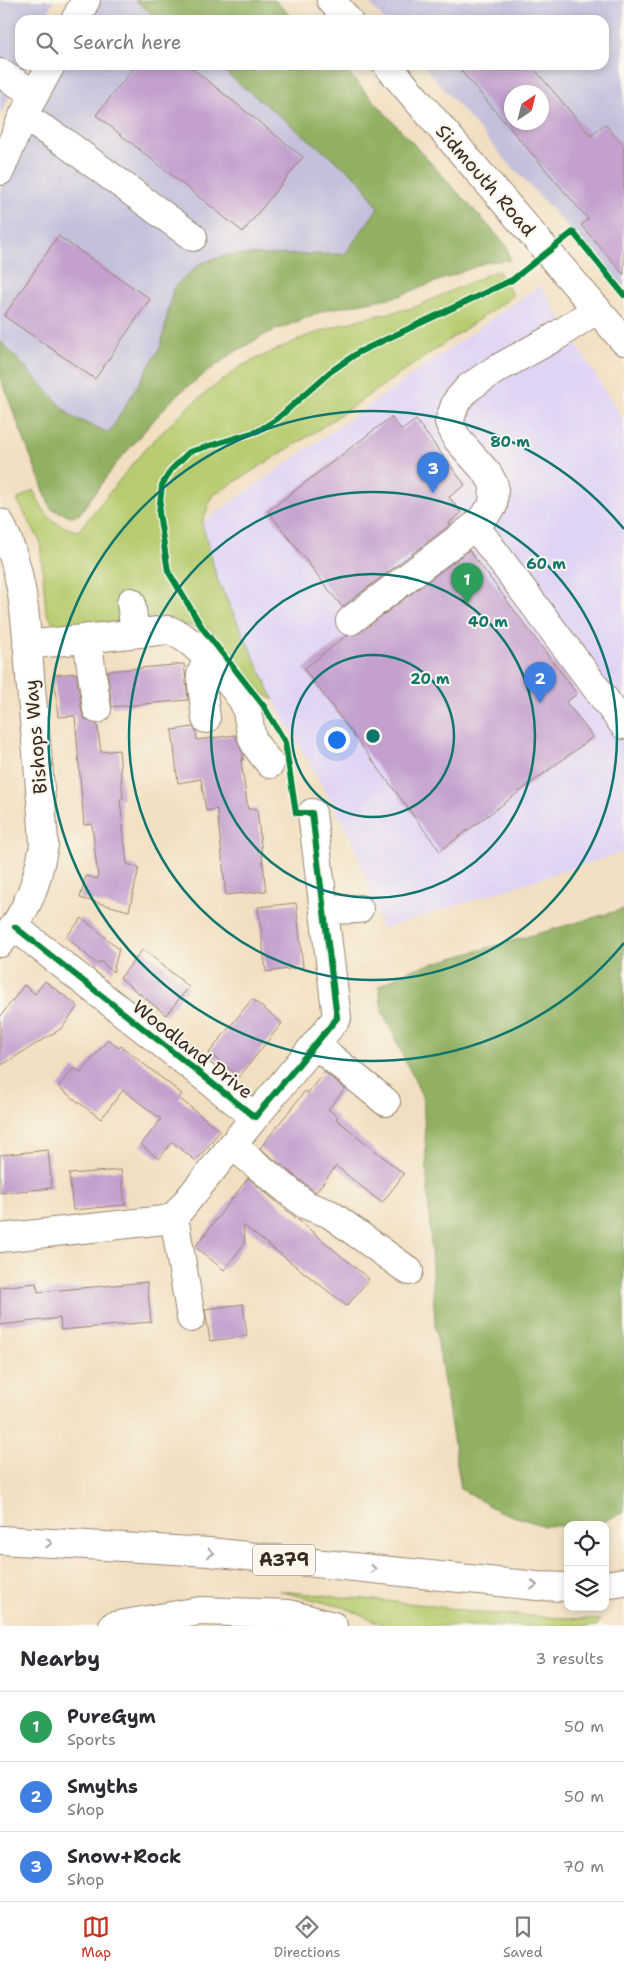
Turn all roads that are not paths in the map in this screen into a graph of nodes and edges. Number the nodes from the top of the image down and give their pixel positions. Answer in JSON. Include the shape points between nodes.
{"nodes":[{"id":1,"x":86,"y":0,"type":"edge"},
{"id":2,"x":331,"y":0,"type":"edge"},
{"id":3,"x":78,"y":15,"type":"edge"},
{"id":4,"x":344,"y":15,"type":"edge"},
{"id":5,"x":48,"y":70,"type":"edge"},
{"id":6,"x":391,"y":70,"type":"edge"},
{"id":7,"x":0,"y":73,"type":"edge"},
{"id":8,"x":29,"y":105,"type":"junction"},
{"id":9,"x":0,"y":171,"type":"edge"},
{"id":10,"x":193,"y":237,"type":"dead end"},
{"id":11,"x":598,"y":308,"type":"junction"},
{"id":12,"x":624,"y":341,"type":"edge"},
{"id":13,"x":0,"y":523,"type":"edge"},
{"id":14,"x":476,"y":526,"type":"junction"},
{"id":15,"x":131,"y":602,"type":"dead end"},
{"id":16,"x":350,"y":621,"type":"dead end"},
{"id":17,"x":135,"y":633,"type":"junction"},
{"id":18,"x":87,"y":638,"type":"junction"},
{"id":19,"x":27,"y":645,"type":"junction"},
{"id":20,"x":207,"y":659,"type":"junction"},
{"id":21,"x":96,"y":709,"type":"dead end"},
{"id":22,"x":206,"y":719,"type":"dead end"},
{"id":23,"x":624,"y":726,"type":"edge"},
{"id":24,"x":270,"y":764,"type":"dead end"},
{"id":25,"x":312,"y":813,"type":"dead end"},
{"id":26,"x":359,"y":909,"type":"dead end"},
{"id":27,"x":325,"y":910,"type":"junction"},
{"id":28,"x":8,"y":935,"type":"edge"},
{"id":29,"x":316,"y":1045,"type":"junction"},
{"id":30,"x":386,"y":1102,"type":"dead end"},
{"id":31,"x":255,"y":1117,"type":"junction"},
{"id":32,"x":232,"y":1146,"type":"junction"},
{"id":33,"x":174,"y":1217,"type":"junction"},
{"id":34,"x":0,"y":1238,"type":"edge"},
{"id":35,"x":409,"y":1271,"type":"dead end"},
{"id":36,"x":191,"y":1318,"type":"dead end"},
{"id":37,"x":0,"y":1540,"type":"edge"},
{"id":38,"x":624,"y":1582,"type":"edge"},
{"id":39,"x":609,"y":1584,"type":"edge"},
{"id":40,"x":564,"y":1587,"type":"edge"},
{"id":41,"x":113,"y":1626,"type":"edge"},
{"id":42,"x":333,"y":1626,"type":"edge"}],
"edges":[{"from":1,"to":3,"type":"street"},
{"from":2,"to":4,"type":"street"},
{"from":5,"to":8,"type":"street"},
{"from":6,"to":11,"type":"street","name":"Sidmouth Road"},
{"from":7,"to":8,"type":"street"},
{"from":8,"to":9,"type":"street"},
{"from":8,"to":10,"type":"street","via":[[64,142]]},
{"from":11,"to":12,"type":"street","name":"Sidmouth Road"},
{"from":11,"to":14,"type":"street","via":[[555,337],[495,370],[468,388],[456,402],[449,422],[457,439],[494,485],[493,506]]},
{"from":13,"to":19,"type":"street","name":"Bishops Way","via":[[19,575]]},
{"from":14,"to":16,"type":"street"},
{"from":14,"to":23,"type":"street"},
{"from":15,"to":17,"type":"street"},
{"from":17,"to":18,"type":"street"},
{"from":17,"to":20,"type":"street","via":[[178,632]]},
{"from":18,"to":19,"type":"street"},
{"from":18,"to":21,"type":"street"},
{"from":19,"to":28,"type":"street","name":"Bishops Way","via":[[44,845],[30,901]]},
{"from":20,"to":22,"type":"street","via":[[201,675]]},
{"from":20,"to":24,"type":"street","via":[[244,702],[254,741]]},
{"from":25,"to":27,"type":"street","name":"Woodland Drive"},
{"from":26,"to":27,"type":"street"},
{"from":27,"to":29,"type":"street","name":"Woodland Drive","via":[[337,1018]]},
{"from":28,"to":31,"type":"street","name":"Woodland Drive"},
{"from":29,"to":30,"type":"street"},
{"from":29,"to":31,"type":"street","name":"Woodland Drive"},
{"from":31,"to":32,"type":"street","name":"Woodland Drive"},
{"from":32,"to":33,"type":"street","name":"Woodland Drive"},
{"from":32,"to":35,"type":"street","via":[[306,1205],[330,1214]]},
{"from":33,"to":34,"type":"street"},
{"from":33,"to":36,"type":"street"},
{"from":37,"to":40,"type":"street","number":"A379","one_way":true,"via":[[209,1552]]},
{"from":38,"to":39,"type":"street"},
{"from":41,"to":42,"type":"street","via":[[200,1611],[289,1614]]}]}
